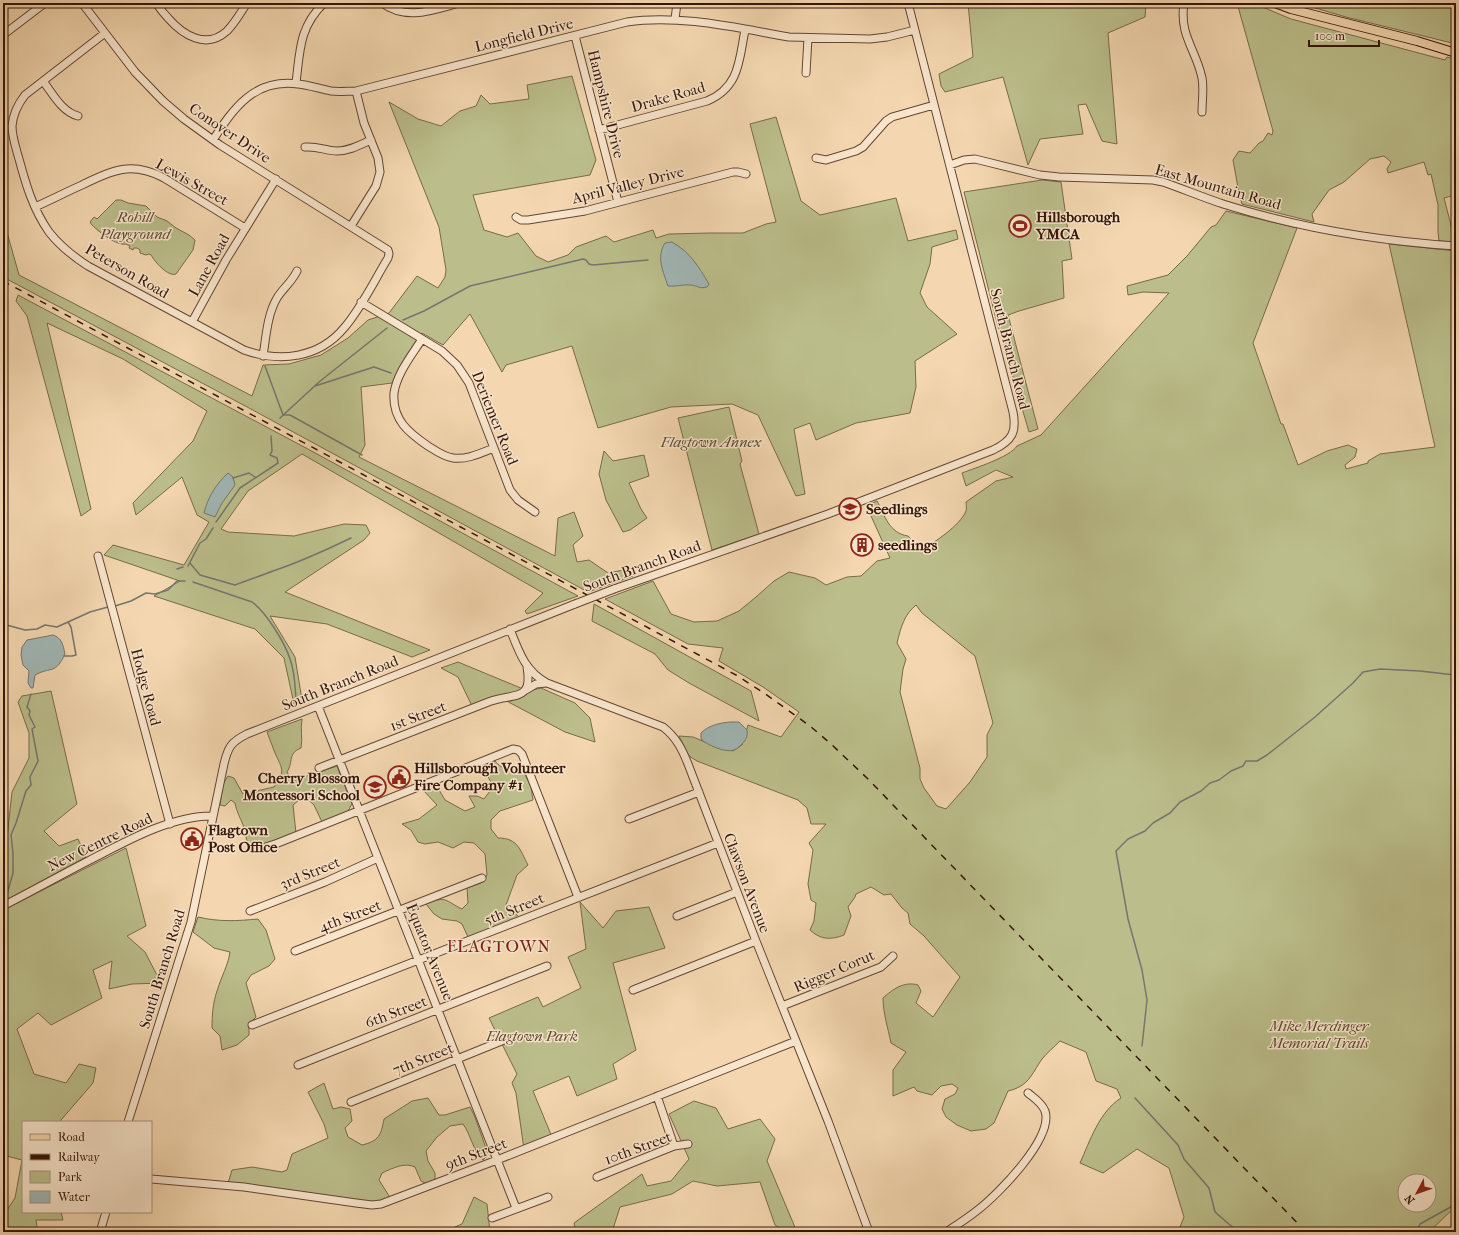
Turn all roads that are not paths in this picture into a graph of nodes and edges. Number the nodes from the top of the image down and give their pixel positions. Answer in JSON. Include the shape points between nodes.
{"nodes":[{"id":1,"x":45,"y":3,"type":"edge"},
{"id":2,"x":82,"y":3,"type":"edge"},
{"id":3,"x":157,"y":3,"type":"edge"},
{"id":4,"x":247,"y":3,"type":"edge"},
{"id":5,"x":323,"y":3,"type":"edge"},
{"id":6,"x":382,"y":3,"type":"edge"},
{"id":7,"x":459,"y":3,"type":"edge"},
{"id":8,"x":677,"y":3,"type":"edge"},
{"id":9,"x":908,"y":3,"type":"edge"},
{"id":10,"x":1184,"y":3,"type":"edge"},
{"id":11,"x":1275,"y":3,"type":"edge"},
{"id":12,"x":675,"y":19,"type":"junction"},
{"id":13,"x":745,"y":30,"type":"junction"},
{"id":14,"x":915,"y":30,"type":"junction"},
{"id":15,"x":105,"y":34,"type":"junction"},
{"id":16,"x":3,"y":35,"type":"edge"},
{"id":17,"x":575,"y":36,"type":"junction"},
{"id":18,"x":808,"y":38,"type":"junction"},
{"id":19,"x":1456,"y":53,"type":"edge"},
{"id":20,"x":806,"y":73,"type":"dead end"},
{"id":21,"x":43,"y":81,"type":"junction"},
{"id":22,"x":296,"y":83,"type":"junction"},
{"id":23,"x":356,"y":91,"type":"junction"},
{"id":24,"x":934,"y":105,"type":"junction"},
{"id":25,"x":1202,"y":112,"type":"dead end"},
{"id":26,"x":78,"y":116,"type":"dead end"},
{"id":27,"x":599,"y":130,"type":"junction"},
{"id":28,"x":213,"y":140,"type":"junction"},
{"id":29,"x":371,"y":140,"type":"junction"},
{"id":30,"x":305,"y":147,"type":"dead end"},
{"id":31,"x":816,"y":158,"type":"dead end"},
{"id":32,"x":950,"y":164,"type":"junction"},
{"id":33,"x":746,"y":174,"type":"dead end"},
{"id":34,"x":276,"y":179,"type":"junction"},
{"id":35,"x":618,"y":202,"type":"junction"},
{"id":36,"x":35,"y":207,"type":"junction"},
{"id":37,"x":516,"y":217,"type":"dead end"},
{"id":38,"x":351,"y":226,"type":"junction"},
{"id":39,"x":245,"y":228,"type":"junction"},
{"id":40,"x":1456,"y":246,"type":"edge"},
{"id":41,"x":389,"y":254,"type":"joint"},
{"id":42,"x":297,"y":271,"type":"dead end"},
{"id":43,"x":362,"y":302,"type":"junction"},
{"id":44,"x":192,"y":322,"type":"junction"},
{"id":45,"x":422,"y":339,"type":"junction"},
{"id":46,"x":263,"y":356,"type":"junction"},
{"id":47,"x":494,"y":448,"type":"junction"},
{"id":48,"x":535,"y":512,"type":"dead end"},
{"id":49,"x":98,"y":556,"type":"dead end"},
{"id":50,"x":510,"y":629,"type":"junction"},
{"id":51,"x":527,"y":667,"type":"junction"},
{"id":52,"x":547,"y":683,"type":"junction"},
{"id":53,"x":526,"y":690,"type":"junction"},
{"id":54,"x":318,"y":706,"type":"junction"},
{"id":55,"x":340,"y":761,"type":"junction"},
{"id":56,"x":319,"y":768,"type":"dead end"},
{"id":57,"x":699,"y":792,"type":"junction"},
{"id":58,"x":359,"y":810,"type":"junction"},
{"id":59,"x":213,"y":816,"type":"junction"},
{"id":60,"x":629,"y":819,"type":"dead end"},
{"id":61,"x":170,"y":824,"type":"junction"},
{"id":62,"x":718,"y":843,"type":"junction"},
{"id":63,"x":263,"y":848,"type":"dead end"},
{"id":64,"x":378,"y":858,"type":"junction"},
{"id":65,"x":482,"y":878,"type":"dead end"},
{"id":66,"x":737,"y":892,"type":"junction"},
{"id":67,"x":578,"y":897,"type":"junction"},
{"id":68,"x":3,"y":906,"type":"edge"},
{"id":69,"x":250,"y":911,"type":"dead end"},
{"id":70,"x":399,"y":911,"type":"junction"},
{"id":71,"x":677,"y":916,"type":"dead end"},
{"id":72,"x":756,"y":941,"type":"junction"},
{"id":73,"x":295,"y":951,"type":"dead end"},
{"id":74,"x":893,"y":956,"type":"dead end"},
{"id":75,"x":419,"y":960,"type":"junction"},
{"id":76,"x":547,"y":966,"type":"dead end"},
{"id":77,"x":633,"y":990,"type":"dead end"},
{"id":78,"x":782,"y":1006,"type":"junction"},
{"id":79,"x":439,"y":1010,"type":"junction"},
{"id":80,"x":252,"y":1025,"type":"dead end"},
{"id":81,"x":504,"y":1040,"type":"dead end"},
{"id":82,"x":796,"y":1042,"type":"junction"},
{"id":83,"x":458,"y":1059,"type":"junction"},
{"id":84,"x":298,"y":1065,"type":"dead end"},
{"id":85,"x":1028,"y":1094,"type":"dead end"},
{"id":86,"x":657,"y":1096,"type":"junction"},
{"id":87,"x":351,"y":1102,"type":"dead end"},
{"id":88,"x":128,"y":1121,"type":"edge"},
{"id":89,"x":688,"y":1144,"type":"dead end"},
{"id":90,"x":674,"y":1146,"type":"junction"},
{"id":91,"x":497,"y":1160,"type":"junction"},
{"id":92,"x":597,"y":1177,"type":"dead end"},
{"id":93,"x":152,"y":1179,"type":"edge"},
{"id":94,"x":548,"y":1197,"type":"dead end"},
{"id":95,"x":516,"y":1208,"type":"junction"},
{"id":96,"x":106,"y":1213,"type":"edge"},
{"id":97,"x":492,"y":1218,"type":"dead end"},
{"id":98,"x":100,"y":1232,"type":"edge"},
{"id":99,"x":869,"y":1232,"type":"edge"},
{"id":100,"x":946,"y":1232,"type":"edge"}],
"edges":[{"from":1,"to":16,"type":"street"},
{"from":2,"to":15,"type":"street","name":"Conover Drive"},
{"from":3,"to":4,"type":"street","via":[[182,32],[195,38],[208,39],[227,31]]},
{"from":5,"to":22,"type":"street","via":[[312,16],[304,32]]},
{"from":6,"to":7,"type":"street","via":[[398,11],[413,14]]},
{"from":8,"to":12,"type":"street"},
{"from":9,"to":14,"type":"street","name":"South Branch Road"},
{"from":10,"to":25,"type":"street","via":[[1185,34],[1202,80]]},
{"from":11,"to":19,"type":"main road"},
{"from":12,"to":13,"type":"street","name":"Longfield Drive"},
{"from":12,"to":17,"type":"street","name":"Longfield Drive","via":[[627,22]]},
{"from":13,"to":18,"type":"street","name":"Longfield Drive"},
{"from":13,"to":27,"type":"street","name":"Drake Road","via":[[736,73],[721,94],[707,101]]},
{"from":14,"to":18,"type":"street","name":"Longfield Drive","via":[[879,38]]},
{"from":14,"to":24,"type":"street","name":"South Branch Road"},
{"from":15,"to":21,"type":"street","name":"Peterson Road"},
{"from":15,"to":28,"type":"street","name":"Conover Drive","via":[[135,72],[163,101]]},
{"from":17,"to":23,"type":"street","name":"Longfield Drive"},
{"from":17,"to":27,"type":"street","name":"Hampshire Drive"},
{"from":18,"to":20,"type":"street"},
{"from":21,"to":26,"type":"street","via":[[64,109],[71,115]]},
{"from":21,"to":36,"type":"street","name":"Peterson Road","via":[[20,102],[12,126],[14,142]]},
{"from":22,"to":23,"type":"street","name":"Longfield Drive","via":[[330,90]]},
{"from":22,"to":28,"type":"street","name":"Longfield Drive","via":[[268,87],[248,97],[233,110]]},
{"from":23,"to":29,"type":"street"},
{"from":24,"to":31,"type":"street","via":[[892,117],[856,152],[826,160]]},
{"from":24,"to":32,"type":"street","name":"South Branch Road"},
{"from":27,"to":35,"type":"street","name":"Hampshire Drive"},
{"from":28,"to":34,"type":"street","name":"Conover Drive"},
{"from":29,"to":30,"type":"street","via":[[343,151],[316,146]]},
{"from":29,"to":38,"type":"street","via":[[380,165],[379,179]]},
{"from":32,"to":40,"type":"street","name":"East Mountain Road","via":[[975,159],[1040,175],[1152,180],[1221,204],[1280,219],[1385,239]]},
{"from":32,"to":50,"type":"street","name":"South Branch Road","bridge":true,"via":[[1014,412],[1015,426],[1004,444],[842,509]]},
{"from":33,"to":35,"type":"street","name":"April Valley Drive","via":[[733,172]]},
{"from":34,"to":38,"type":"street","name":"Conover Drive"},
{"from":34,"to":39,"type":"street","name":"Lane Road"},
{"from":35,"to":37,"type":"street","name":"April Valley Drive","via":[[585,211],[528,220]]},
{"from":36,"to":39,"type":"street","name":"Lewis Street","via":[[110,172],[140,170],[164,178]]},
{"from":36,"to":44,"type":"street","name":"Peterson Road","via":[[50,233],[78,260]]},
{"from":38,"to":41,"type":"street","name":"Conover Drive","via":[[385,247]]},
{"from":39,"to":44,"type":"street","name":"Lane Road"},
{"from":41,"to":43,"type":"street","name":"Peterson Road"},
{"from":42,"to":46,"type":"street","via":[[274,305]]},
{"from":43,"to":45,"type":"street","name":"Deriemer Road"},
{"from":43,"to":46,"type":"street","name":"Peterson Road","via":[[339,334],[324,345],[293,356]]},
{"from":44,"to":46,"type":"street","name":"Peterson Road","via":[[244,350]]},
{"from":45,"to":47,"type":"street","name":"Deriemer Road","via":[[451,358],[464,373]]},
{"from":45,"to":47,"type":"street","via":[[396,385],[396,410],[402,423],[414,436],[445,457],[461,459]]},
{"from":47,"to":48,"type":"street","name":"Deriemer Road","via":[[513,495]]},
{"from":49,"to":61,"type":"street","name":"Hodge Road"},
{"from":50,"to":51,"type":"street","name":"Clawson Avenue"},
{"from":50,"to":54,"type":"street","name":"South Branch Road"},
{"from":51,"to":52,"type":"street","name":"Clawson Avenue","via":[[535,676]]},
{"from":51,"to":53,"type":"street","via":[[529,677]]},
{"from":52,"to":53,"type":"street","name":"1st Street","via":[[536,684]]},
{"from":52,"to":57,"type":"street","name":"Clawson Avenue","via":[[663,727],[682,748]]},
{"from":53,"to":55,"type":"street","name":"1st Street","via":[[518,696],[491,701]]},
{"from":54,"to":55,"type":"street","name":"Equator Avenue"},
{"from":54,"to":59,"type":"street","name":"South Branch Road","via":[[232,743],[227,752]]},
{"from":55,"to":56,"type":"street","name":"1st Street"},
{"from":55,"to":58,"type":"street","name":"Equator Avenue"},
{"from":57,"to":60,"type":"street"},
{"from":57,"to":62,"type":"street","name":"Clawson Avenue"},
{"from":58,"to":63,"type":"street"},
{"from":58,"to":64,"type":"street","name":"Equator Avenue"},
{"from":58,"to":67,"type":"street","via":[[513,749],[518,750],[522,754]]},
{"from":59,"to":61,"type":"street","name":"New Centre Road","via":[[195,817]]},
{"from":59,"to":88,"type":"street","name":"South Branch Road","via":[[196,902]]},
{"from":61,"to":68,"type":"street","name":"New Centre Road","via":[[143,833]]},
{"from":62,"to":66,"type":"street","name":"Clawson Avenue"},
{"from":62,"to":67,"type":"street","name":"5th Street"},
{"from":64,"to":69,"type":"street","name":"3rd Street"},
{"from":64,"to":70,"type":"street","name":"Equator Avenue"},
{"from":65,"to":70,"type":"street","name":"4th Street"},
{"from":66,"to":71,"type":"street"},
{"from":66,"to":72,"type":"street","name":"Clawson Avenue"},
{"from":67,"to":75,"type":"street","name":"5th Street"},
{"from":70,"to":73,"type":"street","name":"4th Street"},
{"from":70,"to":75,"type":"street","name":"Equator Avenue"},
{"from":72,"to":77,"type":"street"},
{"from":72,"to":78,"type":"street","name":"Clawson Avenue"},
{"from":74,"to":78,"type":"street","name":"Rigger Corut","via":[[881,967]]},
{"from":75,"to":79,"type":"street","name":"Equator Avenue"},
{"from":75,"to":80,"type":"street","name":"5th Street"},
{"from":76,"to":79,"type":"street","name":"6th Street"},
{"from":78,"to":82,"type":"street","name":"Clawson Avenue"},
{"from":79,"to":83,"type":"street","name":"Equator Avenue"},
{"from":79,"to":84,"type":"street","name":"6th Street"},
{"from":81,"to":83,"type":"street","name":"7th Street"},
{"from":82,"to":86,"type":"street","name":"9th Street"},
{"from":82,"to":99,"type":"street","name":"Clawson Avenue"},
{"from":83,"to":87,"type":"street","name":"7th Street"},
{"from":83,"to":91,"type":"street","name":"Equator Avenue"},
{"from":85,"to":100,"type":"street","via":[[1045,1110],[1046,1121],[1039,1138],[1020,1168],[1003,1187],[971,1216]]},
{"from":86,"to":90,"type":"street"},
{"from":86,"to":91,"type":"street","name":"9th Street"},
{"from":89,"to":90,"type":"street","name":"10th Street"},
{"from":90,"to":92,"type":"street","name":"10th Street"},
{"from":91,"to":93,"type":"street","name":"9th Street","via":[[386,1203],[372,1205],[244,1187]]},
{"from":91,"to":95,"type":"street","name":"Equator Avenue"},
{"from":94,"to":95,"type":"street"},
{"from":95,"to":97,"type":"street"},
{"from":96,"to":98,"type":"street"}]}
